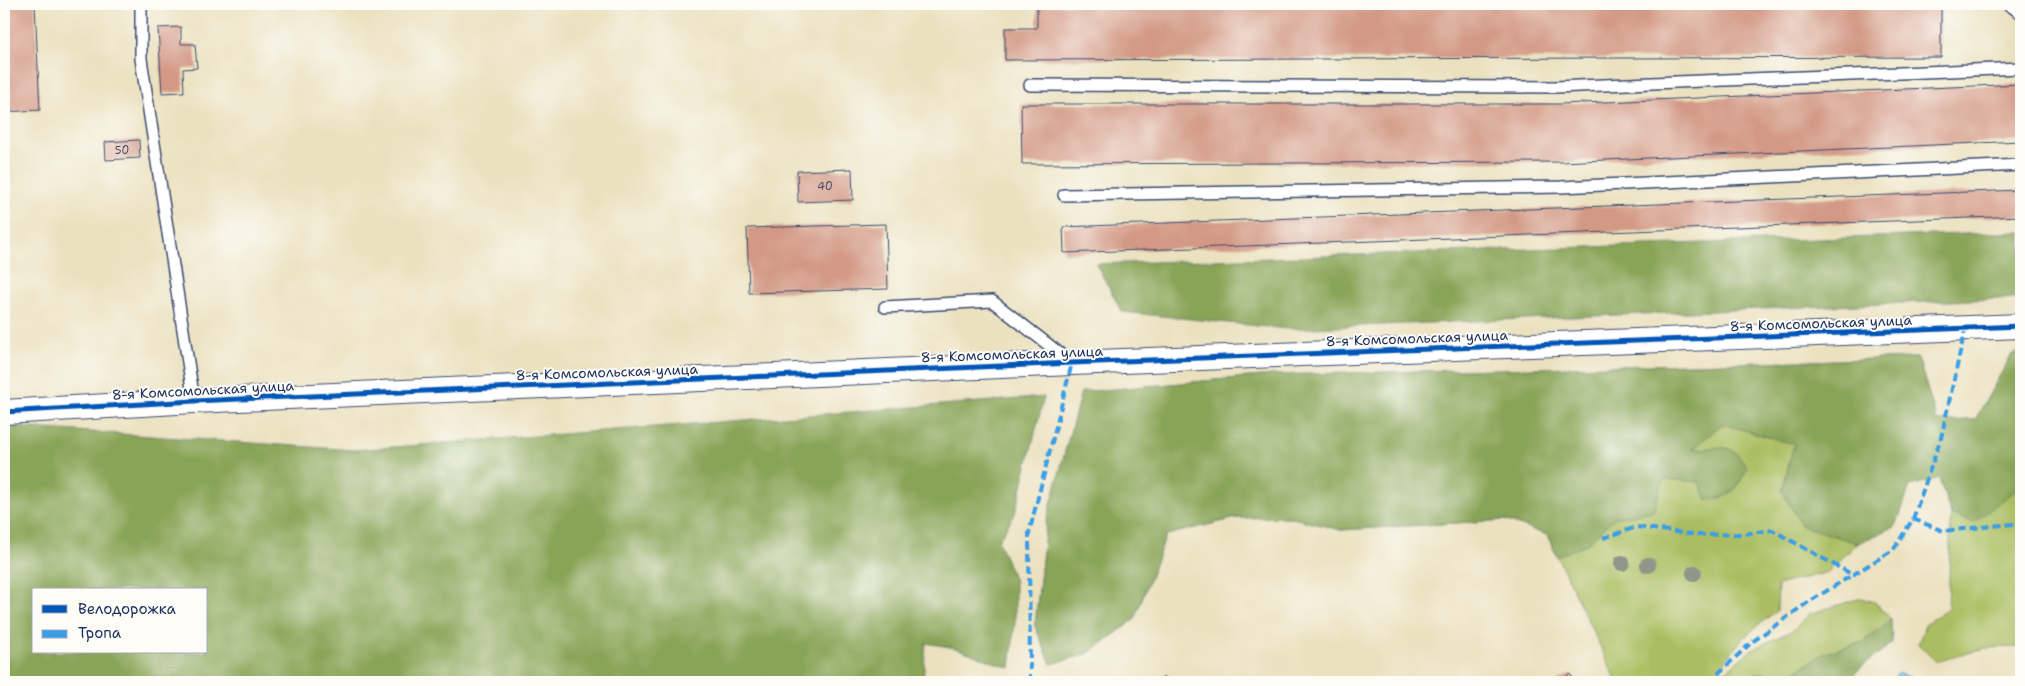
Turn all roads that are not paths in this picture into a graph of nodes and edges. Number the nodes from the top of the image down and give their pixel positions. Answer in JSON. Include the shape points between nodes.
{"nodes":[{"id":1,"x":141,"y":4,"type":"edge"},
{"id":2,"x":2008,"y":4,"type":"edge"},
{"id":3,"x":2021,"y":13,"type":"edge"},
{"id":4,"x":2021,"y":68,"type":"edge"},
{"id":5,"x":1030,"y":85,"type":"dead end"},
{"id":6,"x":2021,"y":165,"type":"edge"},
{"id":7,"x":1064,"y":195,"type":"dead end"},
{"id":8,"x":885,"y":307,"type":"dead end"},
{"id":9,"x":2021,"y":326,"type":"edge"},
{"id":10,"x":1072,"y":363,"type":"junction"},
{"id":11,"x":194,"y":401,"type":"junction"},
{"id":12,"x":4,"y":412,"type":"edge"}],
"edges":[{"from":1,"to":11,"type":"lane","via":[[141,59]]},
{"from":2,"to":3,"type":"lane"},
{"from":4,"to":5,"type":"lane","via":[[1555,87]]},
{"from":6,"to":7,"type":"lane","via":[[1561,187]]},
{"from":8,"to":10,"type":"lane","via":[[992,301]]},
{"from":9,"to":10,"type":"street","name":"8-я Комсомольская улица"},
{"from":10,"to":11,"type":"street","name":"8-я Комсомольская улица"},
{"from":11,"to":12,"type":"street","name":"8-я Комсомольская улица"}]}
